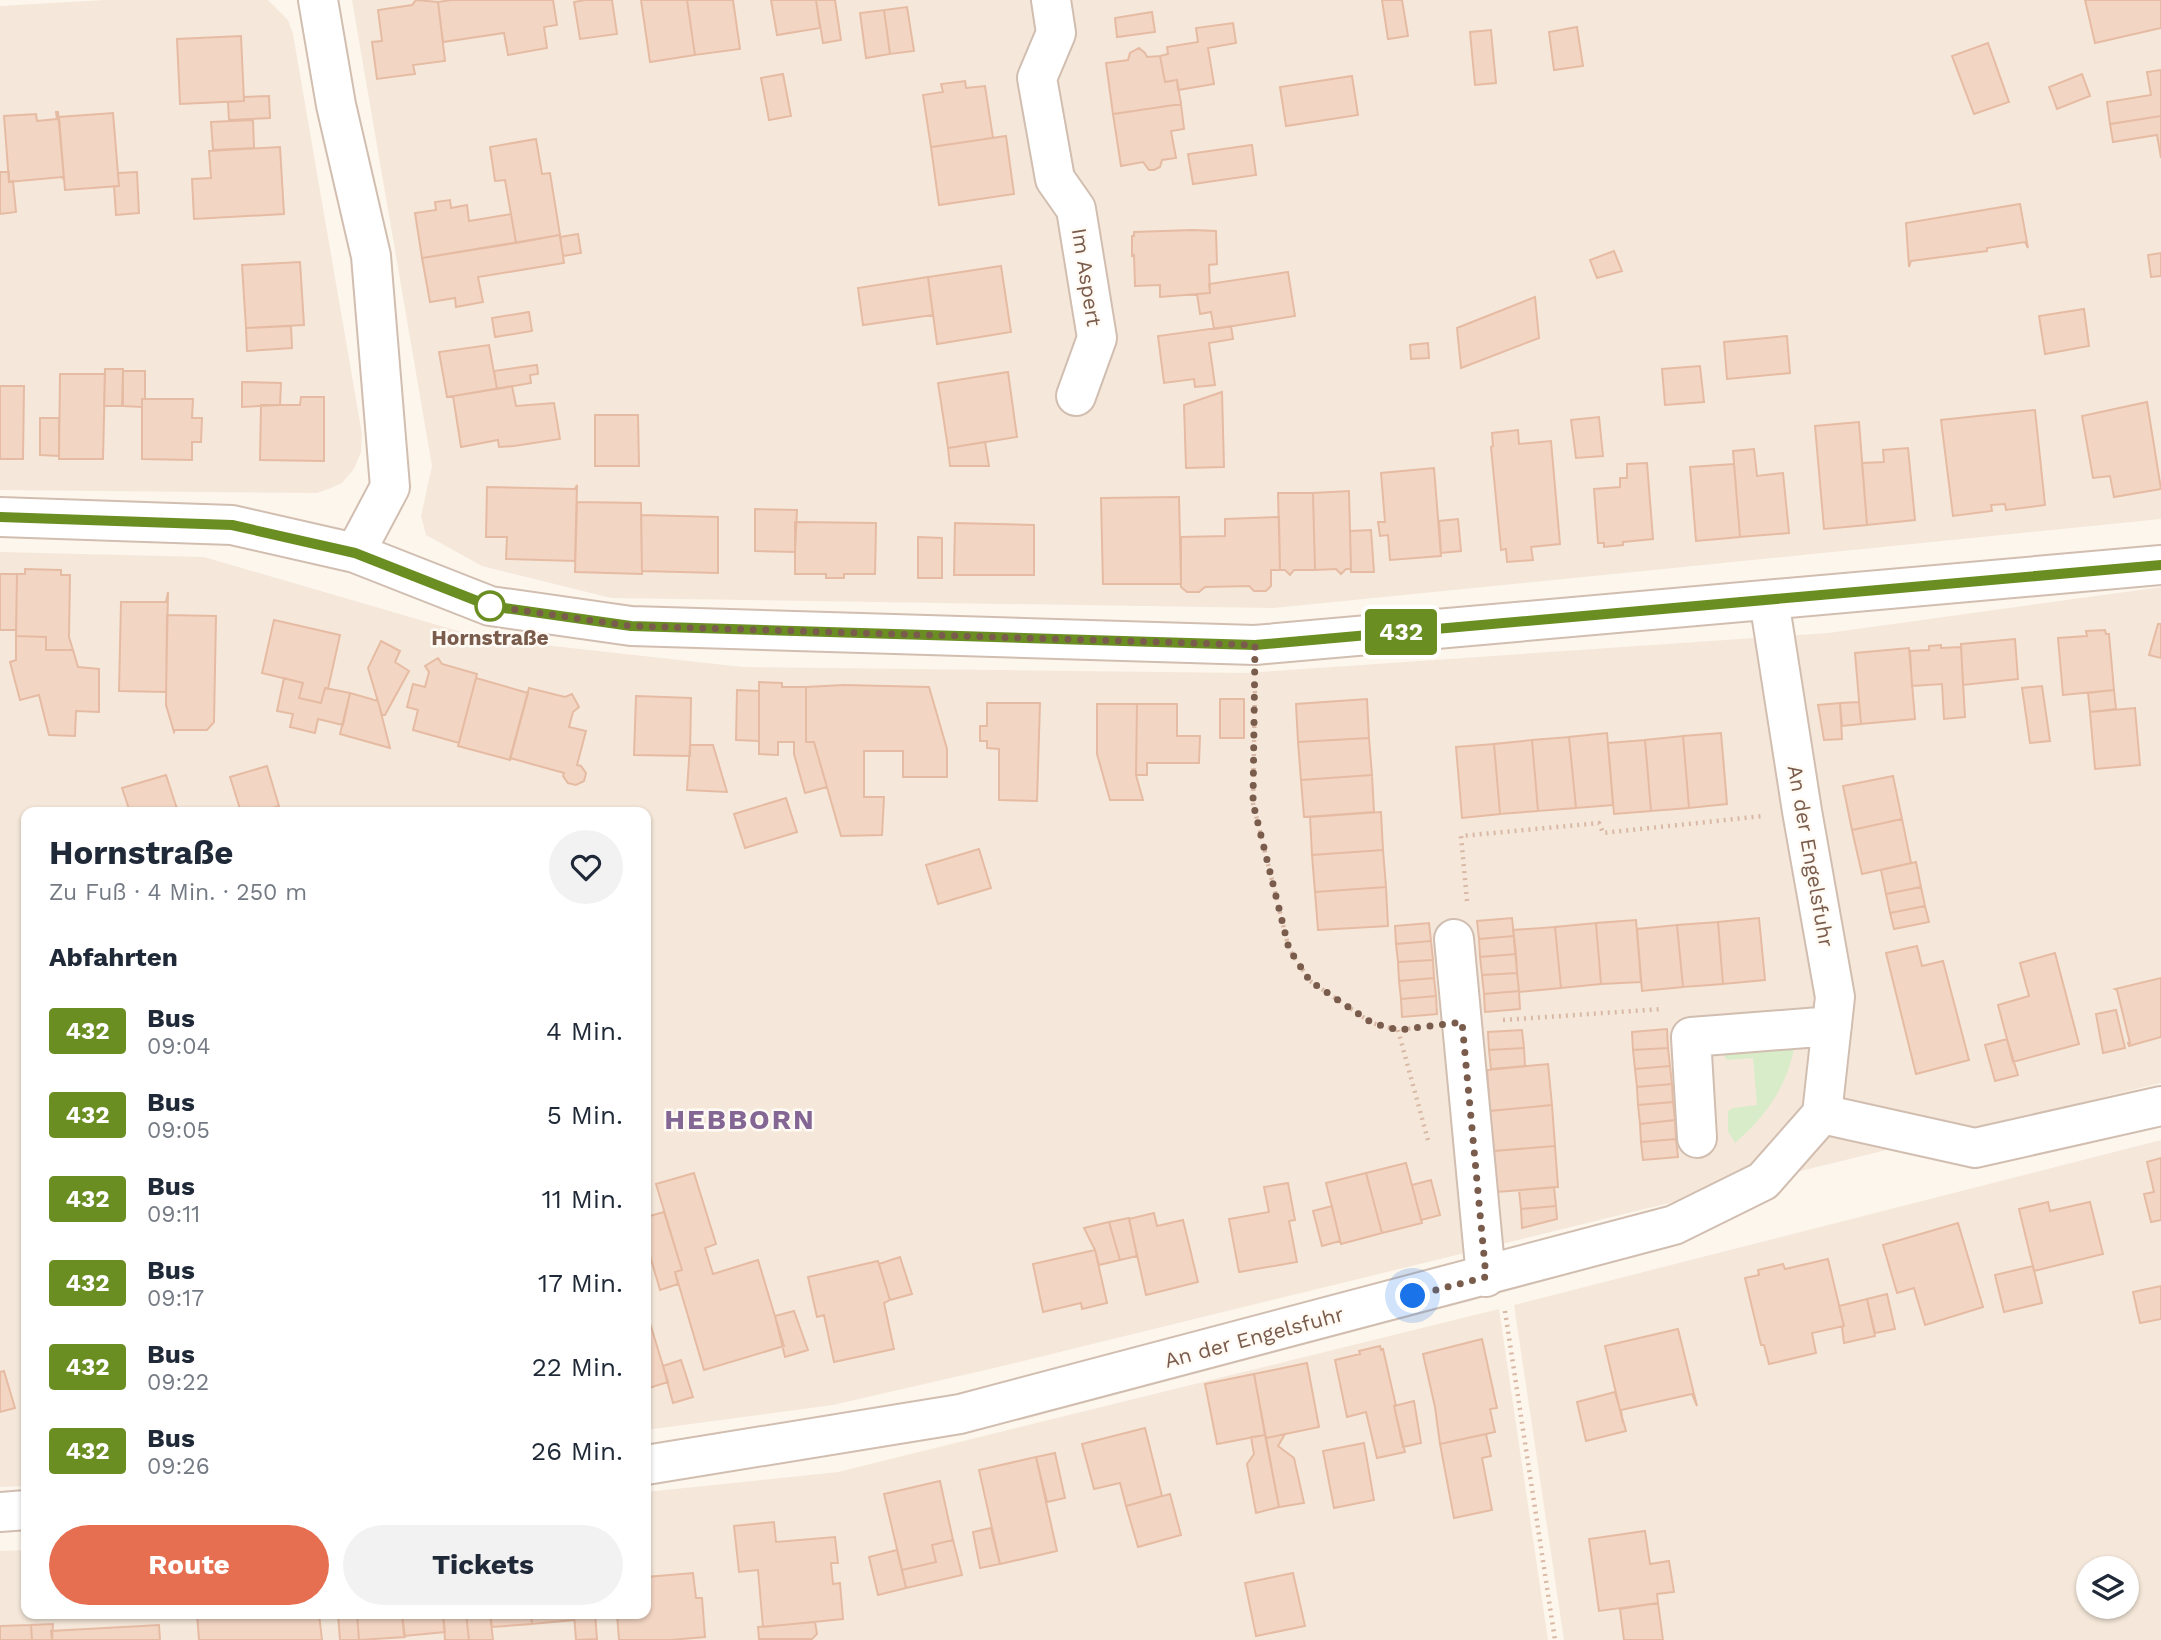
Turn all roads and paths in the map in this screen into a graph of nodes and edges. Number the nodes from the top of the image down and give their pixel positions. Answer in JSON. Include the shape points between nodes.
{"nodes":[{"id":1,"x":318,"y":0,"type":"edge"},
{"id":2,"x":1051,"y":0,"type":"edge"},
{"id":3,"x":1076,"y":396,"type":"dead end"},
{"id":4,"x":0,"y":517,"type":"edge"},
{"id":5,"x":355,"y":553,"type":"junction"},
{"id":6,"x":2161,"y":565,"type":"edge"},
{"id":7,"x":1769,"y":600,"type":"junction"},
{"id":8,"x":1255,"y":645,"type":"junction"},
{"id":9,"x":1802,"y":811,"type":"junction"},
{"id":10,"x":1454,"y":939,"type":"joint"},
{"id":11,"x":1662,"y":1009,"type":"dead end"},
{"id":12,"x":1462,"y":1022,"type":"junction"},
{"id":13,"x":1832,"y":1026,"type":"junction"},
{"id":14,"x":2161,"y":1106,"type":"edge"},
{"id":15,"x":1822,"y":1114,"type":"junction"},
{"id":16,"x":1697,"y":1138,"type":"dead end"},
{"id":17,"x":1486,"y":1277,"type":"junction"},
{"id":18,"x":651,"y":1464,"type":"edge"},
{"id":19,"x":21,"y":1510,"type":"edge"},
{"id":20,"x":0,"y":1512,"type":"edge"},
{"id":21,"x":1555,"y":1640,"type":"edge"}],
"edges":[{"from":1,"to":5,"type":"street","via":[[336,105],[371,256],[390,488]]},
{"from":2,"to":3,"type":"street","name":"Im Aspert","via":[[1056,33],[1037,78],[1055,179],[1076,209],[1097,338]]},
{"from":4,"to":5,"type":"street","via":[[232,525]]},
{"from":5,"to":8,"type":"street","via":[[490,606],[631,626]]},
{"from":6,"to":7,"type":"street"},
{"from":7,"to":8,"type":"street"},
{"from":7,"to":9,"type":"street","name":"An der Engelsfuhr"},
{"from":8,"to":12,"type":"path","via":[[1253,803],[1289,949],[1310,981],[1372,1023],[1398,1030]]},
{"from":9,"to":10,"type":"path","via":[[1603,833],[1599,824],[1461,836],[1470,925]]},
{"from":9,"to":13,"type":"street","name":"An der Engelsfuhr","via":[[1835,997]]},
{"from":10,"to":12,"type":"street"},
{"from":11,"to":12,"type":"path"},
{"from":12,"to":17,"type":"street"},
{"from":13,"to":15,"type":"street","name":"An der Engelsfuhr"},
{"from":13,"to":16,"type":"street","via":[[1691,1037]]},
{"from":14,"to":15,"type":"street","via":[[1975,1148]]},
{"from":15,"to":17,"type":"street","name":"An der Engelsfuhr","via":[[1763,1181],[1674,1225]]},
{"from":17,"to":18,"type":"street","name":"An der Engelsfuhr","via":[[960,1414]]},
{"from":17,"to":21,"type":"path","via":[[1504,1306]]},
{"from":19,"to":20,"type":"street"}]}
